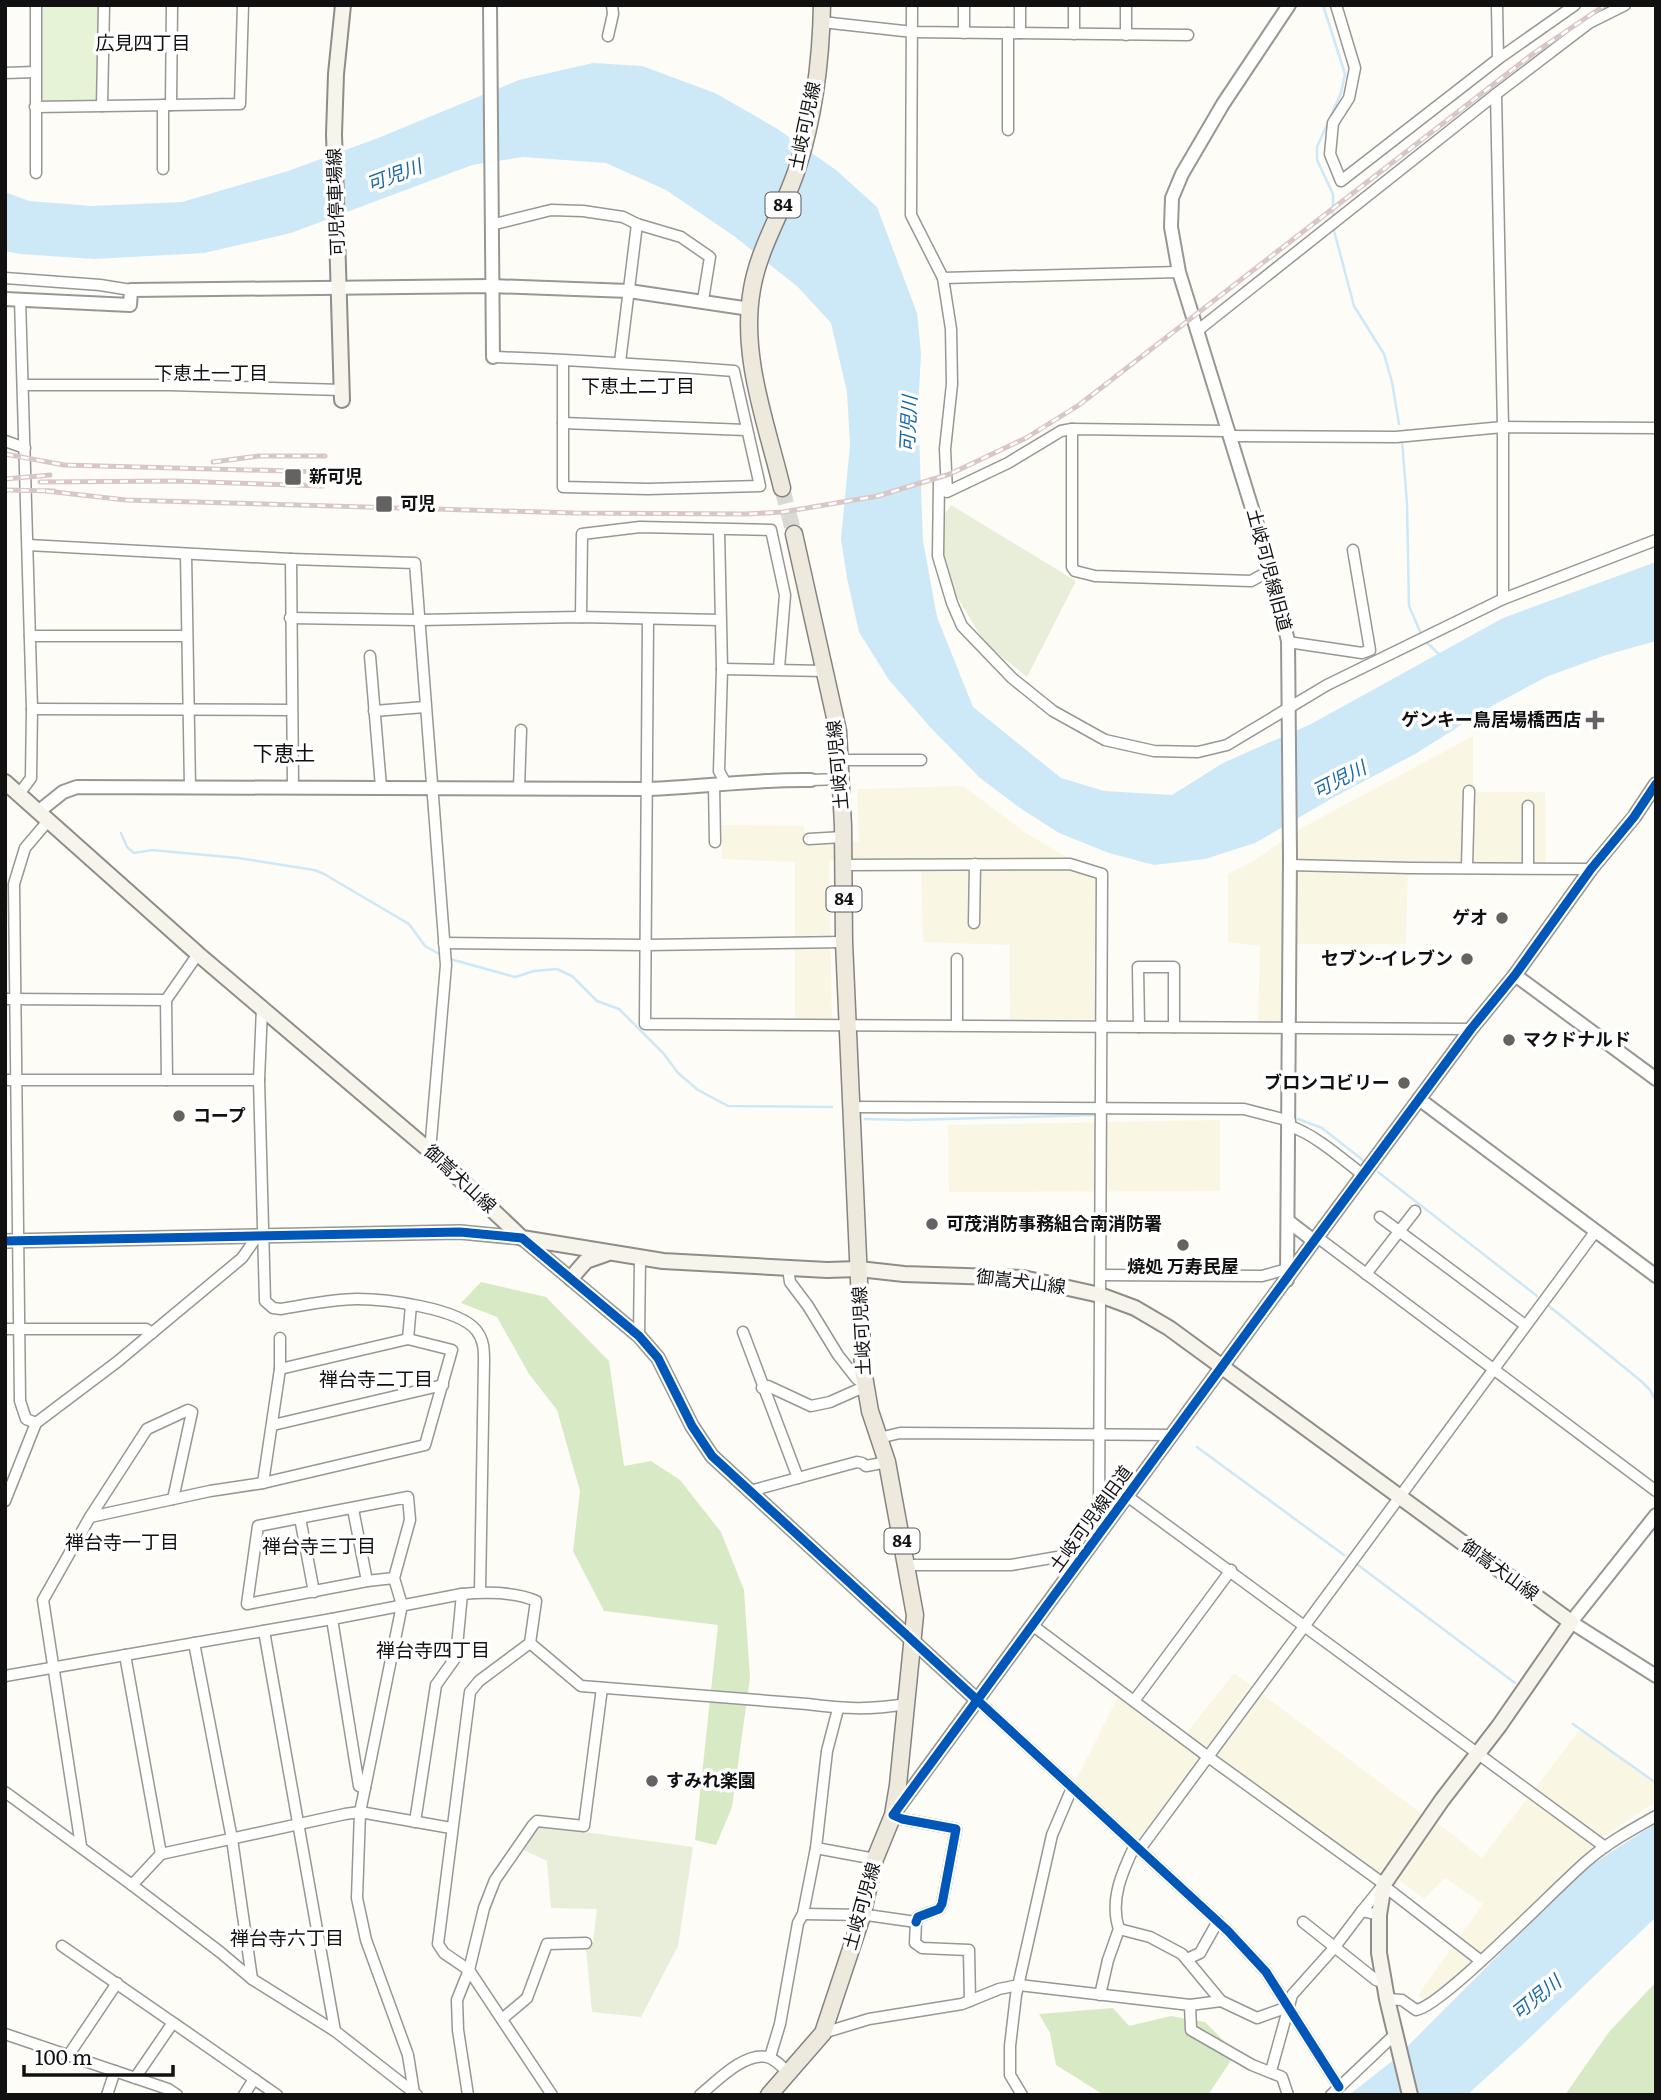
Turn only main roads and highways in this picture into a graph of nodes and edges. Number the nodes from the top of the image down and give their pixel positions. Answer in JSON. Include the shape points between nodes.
{"nodes":[{"id":1,"x":343,"y":5,"type":"edge"},
{"id":2,"x":822,"y":5,"type":"edge"},
{"id":3,"x":342,"y":395,"type":"road end"},
{"id":4,"x":782,"y":488,"type":"tunnel mouth"},
{"id":5,"x":794,"y":534,"type":"tunnel mouth"},
{"id":6,"x":5,"y":782,"type":"edge"},
{"id":7,"x":608,"y":1253,"type":"junction"},
{"id":8,"x":859,"y":1269,"type":"junction"},
{"id":9,"x":570,"y":1278,"type":"road end"},
{"id":10,"x":769,"y":2095,"type":"edge"},
{"id":11,"x":1410,"y":2095,"type":"edge"}],
"edges":[{"from":1,"to":3,"type":"main road","name":"可児停車場線","via":[[334,134]]},
{"from":2,"to":4,"type":"main road","name":"土岐可児線","number":"84","via":[[806,136],[756,272],[750,309],[752,364]]},
{"from":5,"to":8,"type":"main road","name":"土岐可児線","number":"84","via":[[838,731]]},
{"from":6,"to":7,"type":"main road","name":"御嵩犬山線","via":[[430,1151],[522,1238]]},
{"from":7,"to":8,"type":"main road","name":"御嵩犬山線","via":[[639,1259]]},
{"from":7,"to":9,"type":"main road","via":[[586,1261]]},
{"from":8,"to":10,"type":"main road","name":"土岐可児線","number":"84","via":[[863,1370],[887,1462],[915,1615],[914,1643],[893,1815],[875,1859],[862,1916],[823,2033]]},
{"from":8,"to":11,"type":"main road","name":"御嵩犬山線","via":[[1023,1278],[1063,1285],[1135,1308],[1169,1328],[1571,1622],[1384,1885],[1378,1915],[1379,1953]]}]}
